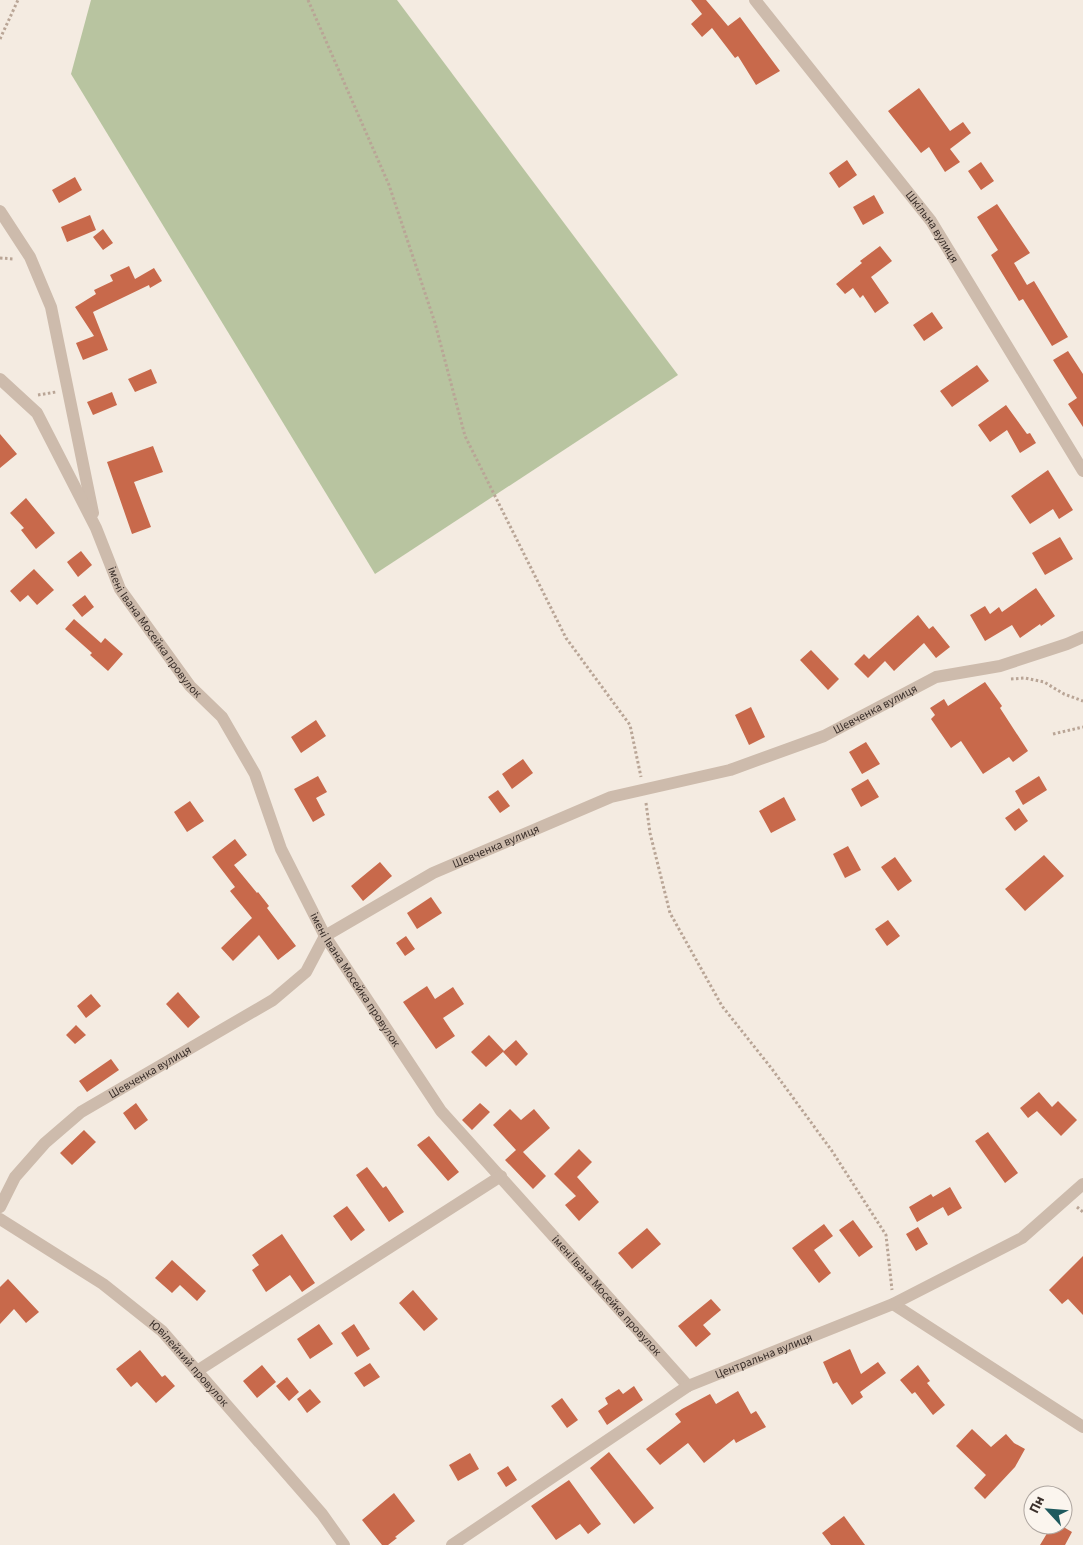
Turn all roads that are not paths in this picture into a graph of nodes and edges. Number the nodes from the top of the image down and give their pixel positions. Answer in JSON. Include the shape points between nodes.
{"nodes":[{"id":1,"x":755,"y":0,"type":"edge"},
{"id":2,"x":768,"y":0,"type":"edge"},
{"id":3,"x":767,"y":15,"type":"junction"},
{"id":4,"x":0,"y":211,"type":"edge"},
{"id":5,"x":0,"y":379,"type":"edge"},
{"id":6,"x":1083,"y":471,"type":"edge"},
{"id":7,"x":96,"y":528,"type":"junction"},
{"id":8,"x":1083,"y":637,"type":"edge"},
{"id":9,"x":325,"y":936,"type":"junction"},
{"id":10,"x":501,"y":1176,"type":"junction"},
{"id":11,"x":1083,"y":1184,"type":"edge"},
{"id":12,"x":0,"y":1207,"type":"edge"},
{"id":13,"x":0,"y":1219,"type":"edge"},
{"id":14,"x":893,"y":1304,"type":"junction"},
{"id":15,"x":197,"y":1370,"type":"junction"},
{"id":16,"x":688,"y":1386,"type":"junction"},
{"id":17,"x":1083,"y":1427,"type":"edge"},
{"id":18,"x":344,"y":1545,"type":"edge"},
{"id":19,"x":452,"y":1545,"type":"edge"}],
"edges":[{"from":1,"to":3,"type":"street","name":"Шкільна вулиця"},
{"from":2,"to":3,"type":"street"},
{"from":3,"to":6,"type":"street","name":"Шкільна вулиця","via":[[931,221]]},
{"from":4,"to":7,"type":"street","name":"імені Івана Мосейка провулок","via":[[30,257],[51,308]]},
{"from":5,"to":7,"type":"street","name":"імені Івана Мосейка провулок","via":[[36,413]]},
{"from":7,"to":9,"type":"street","name":"імені Івана Мосейка провулок","via":[[120,589],[190,686],[222,717],[255,774],[281,849]]},
{"from":8,"to":9,"type":"street","name":"Шевченка вулиця","via":[[1000,666],[936,677],[824,736],[730,770],[611,797],[433,872]]},
{"from":9,"to":10,"type":"street","name":"імені Івана Мосейка провулок","via":[[441,1111]]},
{"from":9,"to":12,"type":"street","name":"Шевченка вулиця","via":[[306,972],[273,1000],[81,1112],[45,1143],[15,1176]]},
{"from":10,"to":15,"type":"street"},
{"from":10,"to":16,"type":"street","name":"імені Івана Мосейка провулок"},
{"from":11,"to":14,"type":"street","name":"Центральна вулиця","via":[[1022,1238]]},
{"from":13,"to":15,"type":"street","name":"Ювілейний провулок","via":[[110,1290],[162,1331]]},
{"from":14,"to":16,"type":"street","name":"Центральна вулиця"},
{"from":14,"to":17,"type":"street"},
{"from":15,"to":18,"type":"street","name":"Ювілейний провулок","via":[[322,1514]]},
{"from":16,"to":19,"type":"street","name":"Центральна вулиця"}]}
